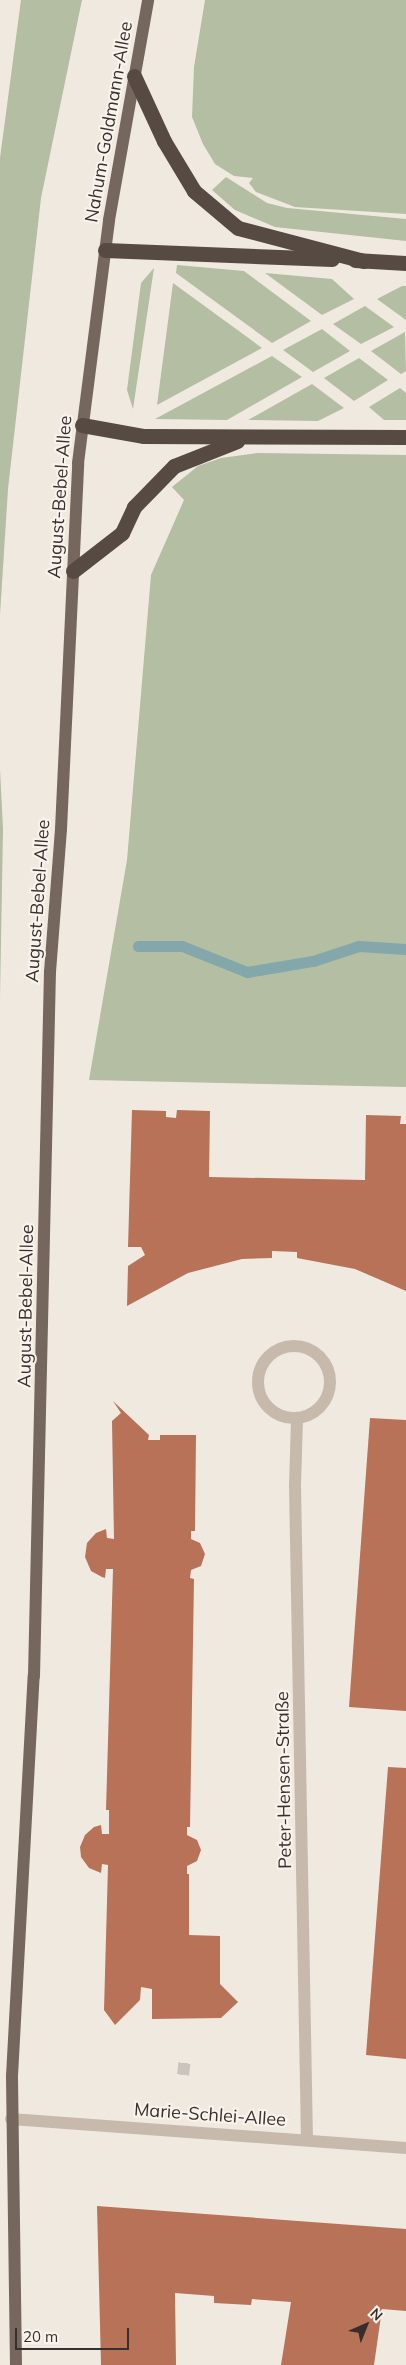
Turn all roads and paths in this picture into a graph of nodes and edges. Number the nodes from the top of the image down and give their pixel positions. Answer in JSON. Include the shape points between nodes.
{"nodes":[{"id":1,"x":148,"y":0,"type":"edge"},
{"id":2,"x":134,"y":76,"type":"junction"},
{"id":3,"x":105,"y":250,"type":"junction"},
{"id":4,"x":364,"y":261,"type":"junction"},
{"id":5,"x":406,"y":263,"type":"edge"},
{"id":6,"x":82,"y":425,"type":"junction"},
{"id":7,"x":248,"y":437,"type":"junction"},
{"id":8,"x":406,"y":437,"type":"edge"},
{"id":9,"x":73,"y":570,"type":"junction"},
{"id":10,"x":297,"y":1419,"type":"junction"},
{"id":11,"x":11,"y":2118,"type":"junction"},
{"id":12,"x":307,"y":2140,"type":"junction"},
{"id":13,"x":406,"y":2148,"type":"edge"},
{"id":14,"x":16,"y":2365,"type":"edge"}],
"edges":[{"from":1,"to":2,"type":"main road","name":"Nahum-Goldmann-Allee"},
{"from":2,"to":3,"type":"main road","name":"Nahum-Goldmann-Allee"},
{"from":2,"to":4,"type":"highway","via":[[164,141],[194,191],[238,228]]},
{"from":3,"to":4,"type":"highway"},
{"from":3,"to":6,"type":"main road","name":"August-Bebel-Allee"},
{"from":4,"to":5,"type":"highway"},
{"from":6,"to":7,"type":"highway","via":[[144,436]]},
{"from":6,"to":9,"type":"main road","name":"August-Bebel-Allee"},
{"from":7,"to":8,"type":"highway"},
{"from":7,"to":9,"type":"highway","via":[[174,466],[134,507],[122,534]]},
{"from":9,"to":11,"type":"main road","name":"August-Bebel-Allee","via":[[61,829],[50,972],[34,1676],[19,1899]]},
{"from":10,"to":10,"type":"street","via":[[309,1416],[322,1406],[328,1396],[330,1376],[321,1357],[292,1345],[267,1358],[258,1375],[257,1388],[273,1412]]},
{"from":10,"to":12,"type":"street","name":"Peter-Hensen-Straße"},
{"from":11,"to":12,"type":"street","name":"Marie-Schlei-Allee"},
{"from":11,"to":14,"type":"main road","name":"August-Bebel-Allee"},
{"from":12,"to":13,"type":"street","name":"Marie-Schlei-Allee"}]}
